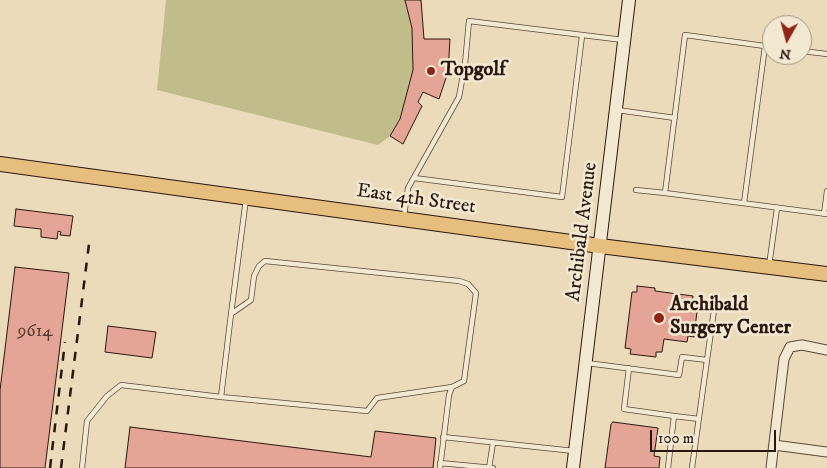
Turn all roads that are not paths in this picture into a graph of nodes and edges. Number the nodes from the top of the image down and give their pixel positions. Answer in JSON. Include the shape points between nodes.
{"nodes":[{"id":1,"x":629,"y":0,"type":"edge"},
{"id":2,"x":582,"y":36,"type":"junction"},
{"id":3,"x":624,"y":40,"type":"junction"},
{"id":4,"x":762,"y":46,"type":"edge"},
{"id":5,"x":812,"y":52,"type":"edge"},
{"id":6,"x":827,"y":54,"type":"edge"},
{"id":7,"x":762,"y":65,"type":"edge"},
{"id":8,"x":616,"y":110,"type":"junction"},
{"id":9,"x":675,"y":118,"type":"junction"},
{"id":10,"x":0,"y":164,"type":"edge"},
{"id":11,"x":414,"y":178,"type":"junction"},
{"id":12,"x":636,"y":190,"type":"dead end"},
{"id":13,"x":827,"y":192,"type":"edge"},
{"id":14,"x":665,"y":193,"type":"junction"},
{"id":15,"x":246,"y":198,"type":"junction"},
{"id":16,"x":744,"y":203,"type":"junction"},
{"id":17,"x":777,"y":208,"type":"junction"},
{"id":18,"x":826,"y":214,"type":"edge"},
{"id":19,"x":403,"y":219,"type":"junction"},
{"id":20,"x":600,"y":246,"type":"junction"},
{"id":21,"x":769,"y":267,"type":"junction"},
{"id":22,"x":827,"y":274,"type":"edge"},
{"id":23,"x":715,"y":303,"type":"dead end"},
{"id":24,"x":230,"y":314,"type":"junction"},
{"id":25,"x":827,"y":350,"type":"edge"},
{"id":26,"x":707,"y":360,"type":"junction"},
{"id":27,"x":586,"y":363,"type":"junction"},
{"id":28,"x":629,"y":368,"type":"junction"},
{"id":29,"x":452,"y":386,"type":"junction"},
{"id":30,"x":221,"y":397,"type":"junction"},
{"id":31,"x":674,"y":416,"type":"junction"},
{"id":32,"x":699,"y":419,"type":"junction"},
{"id":33,"x":444,"y":437,"type":"junction"},
{"id":34,"x":493,"y":443,"type":"junction"},
{"id":35,"x":774,"y":445,"type":"junction"},
{"id":36,"x":575,"y":451,"type":"junction"},
{"id":37,"x":827,"y":452,"type":"edge"},
{"id":38,"x":440,"y":466,"type":"edge"},
{"id":39,"x":465,"y":467,"type":"edge"},
{"id":40,"x":82,"y":468,"type":"edge"},
{"id":41,"x":491,"y":468,"type":"edge"},
{"id":42,"x":573,"y":468,"type":"edge"},
{"id":43,"x":668,"y":468,"type":"edge"},
{"id":44,"x":692,"y":468,"type":"edge"},
{"id":45,"x":772,"y":468,"type":"edge"}],
"edges":[{"from":1,"to":3,"type":"main road","name":"Archibald Avenue"},
{"from":2,"to":3,"type":"lane"},
{"from":2,"to":11,"type":"lane","via":[[469,21],[459,97]]},
{"from":2,"to":11,"type":"lane","via":[[562,197]]},
{"from":3,"to":8,"type":"main road","name":"Archibald Avenue"},
{"from":4,"to":9,"type":"lane","via":[[685,36]]},
{"from":5,"to":6,"type":"lane"},
{"from":7,"to":16,"type":"lane"},
{"from":8,"to":9,"type":"lane"},
{"from":8,"to":20,"type":"main road","name":"Archibald Avenue"},
{"from":9,"to":14,"type":"lane"},
{"from":10,"to":15,"type":"main road","name":"East 4th Street"},
{"from":11,"to":19,"type":"lane","via":[[408,188]]},
{"from":12,"to":14,"type":"lane"},
{"from":13,"to":18,"type":"lane"},
{"from":14,"to":16,"type":"lane"},
{"from":15,"to":19,"type":"main road","name":"East 4th Street"},
{"from":15,"to":24,"type":"lane"},
{"from":16,"to":17,"type":"lane"},
{"from":17,"to":18,"type":"lane"},
{"from":17,"to":21,"type":"lane"},
{"from":19,"to":20,"type":"main road","name":"East 4th Street"},
{"from":20,"to":21,"type":"main road","name":"East 4th Street"},
{"from":20,"to":27,"type":"main road","name":"Archibald Avenue"},
{"from":21,"to":22,"type":"main road","name":"East 4th Street"},
{"from":23,"to":26,"type":"lane"},
{"from":24,"to":29,"type":"lane","via":[[251,300],[254,276],[265,261],[459,281],[468,284],[476,293],[464,381]]},
{"from":24,"to":30,"type":"lane"},
{"from":25,"to":35,"type":"street","via":[[802,345],[790,347],[784,359]]},
{"from":26,"to":28,"type":"lane","via":[[682,357],[680,375]]},
{"from":26,"to":32,"type":"lane"},
{"from":27,"to":28,"type":"lane"},
{"from":27,"to":36,"type":"main road","name":"Archibald Avenue"},
{"from":28,"to":31,"type":"lane","via":[[624,409]]},
{"from":29,"to":30,"type":"lane","via":[[377,398],[367,412]]},
{"from":29,"to":33,"type":"lane"},
{"from":30,"to":40,"type":"lane","via":[[122,385],[107,396],[86,421]]},
{"from":31,"to":32,"type":"lane"},
{"from":31,"to":43,"type":"lane"},
{"from":32,"to":44,"type":"lane"},
{"from":33,"to":34,"type":"lane"},
{"from":33,"to":38,"type":"lane"},
{"from":34,"to":36,"type":"lane"},
{"from":34,"to":41,"type":"lane"},
{"from":35,"to":37,"type":"street"},
{"from":35,"to":45,"type":"street"},
{"from":36,"to":42,"type":"main road","name":"Archibald Avenue"},
{"from":38,"to":39,"type":"lane"},
{"from":39,"to":41,"type":"lane"}]}
